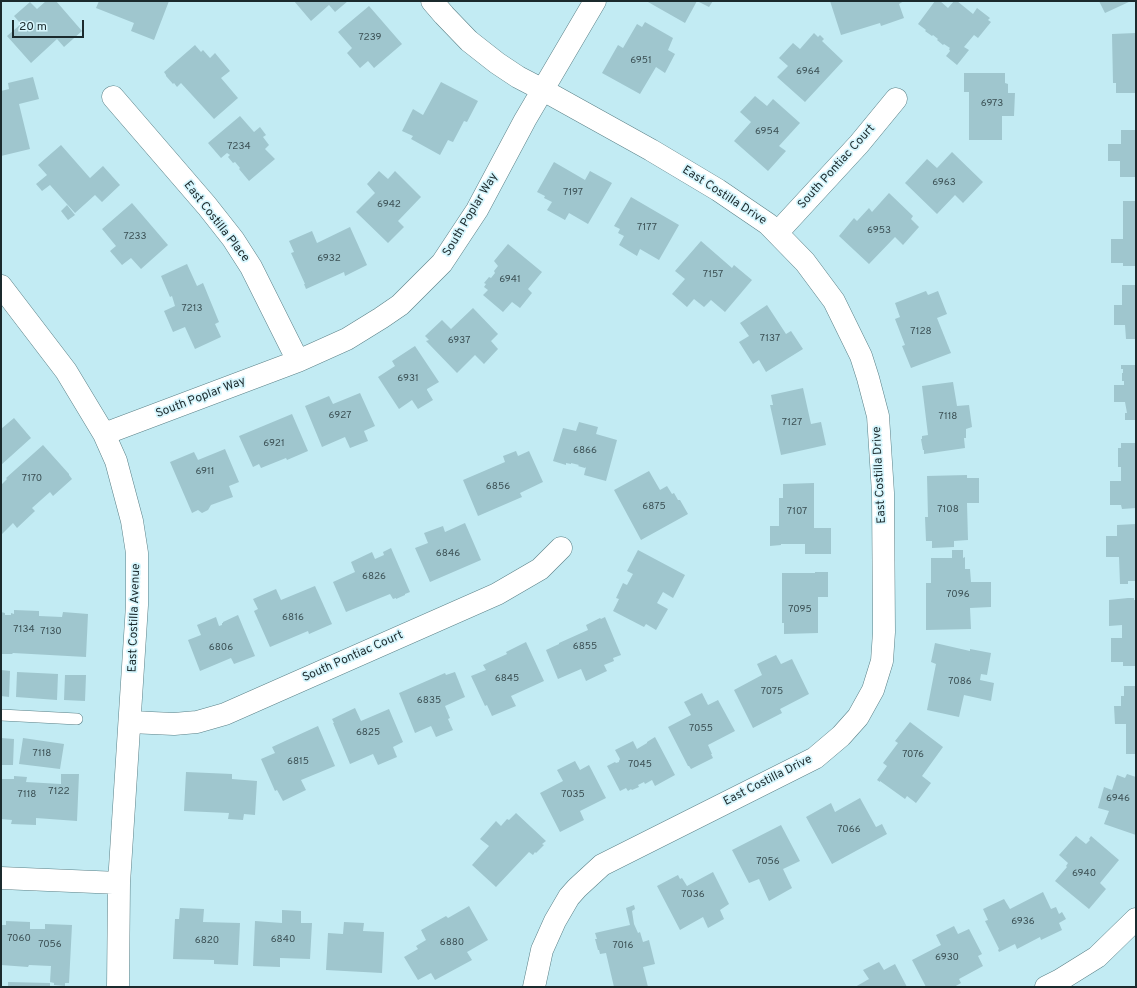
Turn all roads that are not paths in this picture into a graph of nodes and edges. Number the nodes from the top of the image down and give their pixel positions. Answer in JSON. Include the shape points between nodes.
{"nodes":[{"id":1,"x":432,"y":1,"type":"edge"},
{"id":2,"x":595,"y":1,"type":"edge"},
{"id":3,"x":543,"y":90,"type":"junction"},
{"id":4,"x":113,"y":97,"type":"dead end"},
{"id":5,"x":896,"y":99,"type":"dead end"},
{"id":6,"x":777,"y":233,"type":"junction"},
{"id":7,"x":1,"y":286,"type":"edge"},
{"id":8,"x":298,"y":361,"type":"junction"},
{"id":9,"x":104,"y":434,"type":"junction"},
{"id":10,"x":561,"y":548,"type":"dead end"},
{"id":11,"x":1,"y":715,"type":"edge"},
{"id":12,"x":77,"y":719,"type":"dead end"},
{"id":13,"x":130,"y":722,"type":"junction"},
{"id":14,"x":1,"y":878,"type":"edge"},
{"id":15,"x":119,"y":884,"type":"junction"},
{"id":16,"x":1136,"y":919,"type":"edge"},
{"id":17,"x":118,"y":987,"type":"edge"},
{"id":18,"x":534,"y":987,"type":"edge"},
{"id":19,"x":1046,"y":987,"type":"edge"}],
"edges":[{"from":1,"to":3,"type":"street","name":"East Costilla Drive","via":[[469,41],[518,77]]},
{"from":2,"to":3,"type":"street","name":"South Poplar Way"},
{"from":3,"to":6,"type":"street","name":"East Costilla Drive","via":[[718,190]]},
{"from":3,"to":8,"type":"street","name":"South Poplar Way","via":[[477,210],[442,263],[400,305],[381,318],[347,339]]},
{"from":4,"to":8,"type":"street","name":"East Costilla Place","via":[[207,206],[232,239],[251,267]]},
{"from":5,"to":6,"type":"street","name":"South Pontiac Court","via":[[860,144]]},
{"from":6,"to":18,"type":"street","name":"East Costilla Drive","via":[[805,262],[834,301],[861,356],[878,416],[884,632],[882,662],[873,690],[858,716],[841,736],[815,758],[602,865],[569,897],[555,921],[542,950]]},
{"from":7,"to":9,"type":"street","name":"East Costilla Avenue","via":[[66,371]]},
{"from":8,"to":9,"type":"street","name":"South Poplar Way"},
{"from":9,"to":13,"type":"street","name":"East Costilla Avenue","via":[[116,461],[124,489],[137,553],[137,605]]},
{"from":10,"to":13,"type":"street","name":"South Pontiac Court","via":[[540,569],[497,594],[225,714],[197,722],[174,724]]},
{"from":11,"to":12,"type":"lane"},
{"from":13,"to":15,"type":"street","name":"East Costilla Avenue"},
{"from":14,"to":15,"type":"street"},
{"from":15,"to":17,"type":"street","name":"East Costilla Avenue"},
{"from":16,"to":19,"type":"street","via":[[1097,958]]}]}
